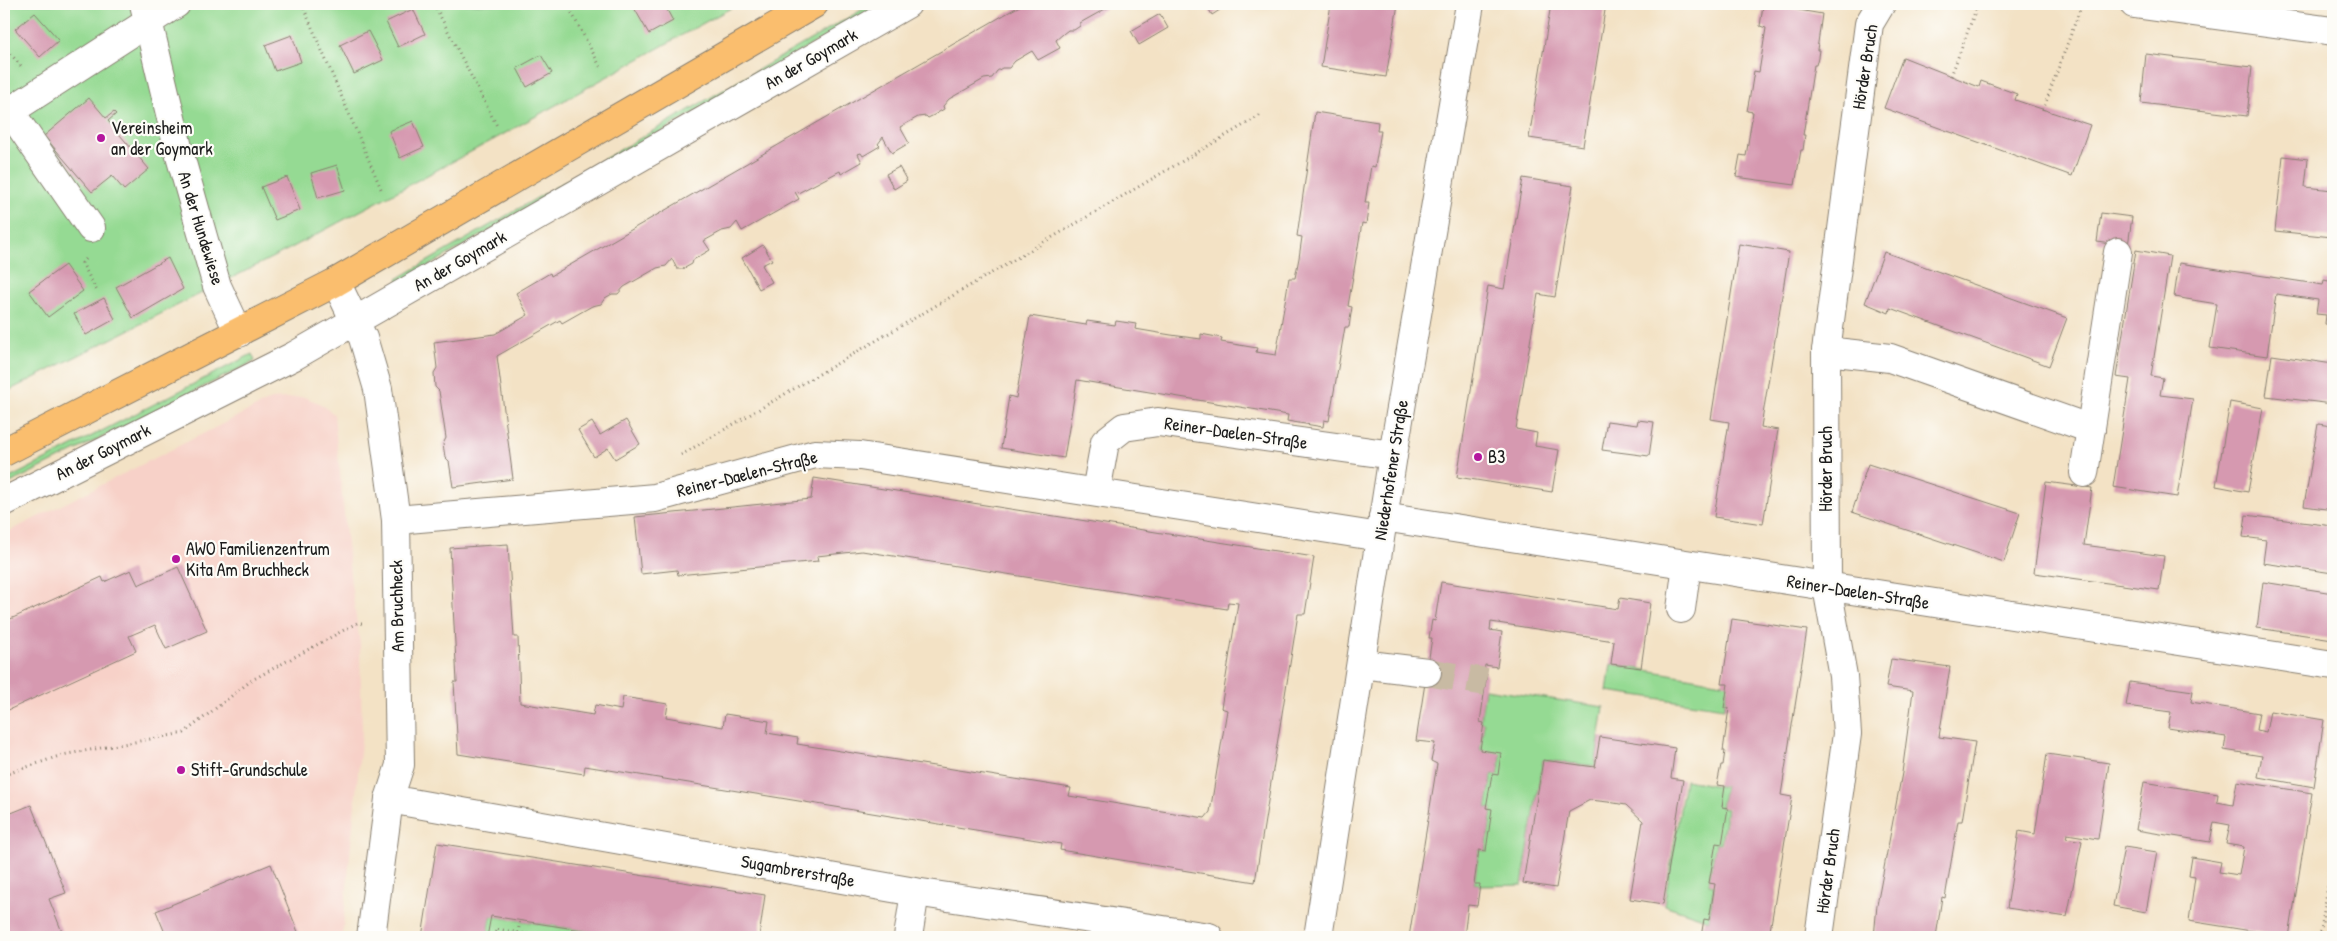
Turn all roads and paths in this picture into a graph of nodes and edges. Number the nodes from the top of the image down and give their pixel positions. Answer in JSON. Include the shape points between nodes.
{"nodes":[{"id":1,"x":176,"y":4,"type":"edge"},
{"id":2,"x":302,"y":4,"type":"edge"},
{"id":3,"x":434,"y":4,"type":"edge"},
{"id":4,"x":567,"y":4,"type":"edge"},
{"id":5,"x":814,"y":4,"type":"edge"},
{"id":6,"x":907,"y":4,"type":"edge"},
{"id":7,"x":1470,"y":4,"type":"edge"},
{"id":8,"x":1881,"y":4,"type":"edge"},
{"id":9,"x":1978,"y":4,"type":"edge"},
{"id":10,"x":2082,"y":4,"type":"edge"},
{"id":11,"x":2134,"y":4,"type":"edge"},
{"id":12,"x":146,"y":13,"type":"edge"},
{"id":13,"x":2333,"y":30,"type":"edge"},
{"id":14,"x":601,"y":68,"type":"dead end"},
{"id":15,"x":1951,"y":76,"type":"dead end"},
{"id":16,"x":2043,"y":110,"type":"dead end"},
{"id":17,"x":6,"y":112,"type":"edge"},
{"id":18,"x":1261,"y":115,"type":"dead end"},
{"id":19,"x":498,"y":128,"type":"dead end"},
{"id":20,"x":382,"y":191,"type":"dead end"},
{"id":21,"x":91,"y":228,"type":"dead end"},
{"id":22,"x":2118,"y":252,"type":"dead end"},
{"id":23,"x":336,"y":282,"type":"junction"},
{"id":24,"x":360,"y":330,"type":"junction"},
{"id":25,"x":239,"y":333,"type":"junction"},
{"id":26,"x":1826,"y":351,"type":"junction"},
{"id":27,"x":2091,"y":429,"type":"junction"},
{"id":28,"x":4,"y":452,"type":"edge"},
{"id":29,"x":1393,"y":455,"type":"junction"},
{"id":30,"x":677,"y":457,"type":"dead end"},
{"id":31,"x":2084,"y":473,"type":"dead end"},
{"id":32,"x":1096,"y":492,"type":"junction"},
{"id":33,"x":4,"y":502,"type":"edge"},
{"id":34,"x":396,"y":520,"type":"junction"},
{"id":35,"x":1381,"y":527,"type":"junction"},
{"id":36,"x":1687,"y":565,"type":"junction"},
{"id":37,"x":1827,"y":587,"type":"junction"},
{"id":38,"x":1681,"y":609,"type":"dead end"},
{"id":39,"x":398,"y":619,"type":"junction"},
{"id":40,"x":1361,"y":664,"type":"junction"},
{"id":41,"x":2333,"y":665,"type":"edge"},
{"id":42,"x":1426,"y":672,"type":"tunnel mouth"},
{"id":43,"x":4,"y":775,"type":"edge"},
{"id":44,"x":389,"y":798,"type":"junction"},
{"id":45,"x":2333,"y":853,"type":"edge"},
{"id":46,"x":915,"y":892,"type":"junction"},
{"id":47,"x":520,"y":920,"type":"dead end"},
{"id":48,"x":518,"y":932,"type":"junction"},
{"id":49,"x":592,"y":932,"type":"dead end"},
{"id":50,"x":371,"y":937,"type":"edge"},
{"id":51,"x":495,"y":937,"type":"edge"},
{"id":52,"x":546,"y":937,"type":"edge"},
{"id":53,"x":592,"y":937,"type":"edge"},
{"id":54,"x":908,"y":937,"type":"edge"},
{"id":55,"x":1209,"y":937,"type":"edge"},
{"id":56,"x":1318,"y":937,"type":"edge"},
{"id":57,"x":1819,"y":937,"type":"edge"},
{"id":58,"x":2320,"y":937,"type":"edge"}],
"edges":[{"from":1,"to":12,"type":"street"},
{"from":2,"to":20,"type":"path"},
{"from":3,"to":19,"type":"path"},
{"from":4,"to":14,"type":"path"},
{"from":5,"to":23,"type":"main road"},
{"from":6,"to":24,"type":"street","name":"An der Goymark"},
{"from":7,"to":29,"type":"street","name":"Niederhofener Straße"},
{"from":8,"to":26,"type":"street","name":"Hörder Bruch","via":[[1869,24]]},
{"from":9,"to":15,"type":"path"},
{"from":10,"to":16,"type":"path"},
{"from":11,"to":13,"type":"street"},
{"from":12,"to":17,"type":"street"},
{"from":12,"to":25,"type":"street","name":"An der Hundewiese","via":[[180,156],[217,286]]},
{"from":17,"to":21,"type":"street"},
{"from":18,"to":30,"type":"path"},
{"from":22,"to":27,"type":"street"},
{"from":23,"to":24,"type":"street","name":"Am Bruchheck"},
{"from":23,"to":25,"type":"main road"},
{"from":24,"to":33,"type":"street","name":"An der Goymark","via":[[294,356]]},
{"from":24,"to":34,"type":"street","name":"Am Bruchheck","via":[[378,389]]},
{"from":25,"to":28,"type":"main road"},
{"from":26,"to":27,"type":"street","via":[[1890,358]]},
{"from":26,"to":37,"type":"street","name":"Hörder Bruch"},
{"from":27,"to":31,"type":"street"},
{"from":29,"to":32,"type":"street","name":"Reiner-Daelen-Straße","via":[[1158,422],[1124,427],[1105,442]]},
{"from":29,"to":35,"type":"street","name":"Niederhofener Straße"},
{"from":32,"to":34,"type":"street","name":"Reiner-Daelen-Straße","via":[[860,456],[815,454],[655,498]]},
{"from":32,"to":35,"type":"street","name":"Reiner-Daelen-Straße"},
{"from":34,"to":39,"type":"street","name":"Am Bruchheck"},
{"from":35,"to":36,"type":"street","name":"Reiner-Daelen-Straße","via":[[1459,529]]},
{"from":35,"to":40,"type":"street","name":"Niederhofener Straße"},
{"from":36,"to":37,"type":"street","name":"Reiner-Daelen-Straße"},
{"from":36,"to":38,"type":"street"},
{"from":37,"to":41,"type":"street","name":"Reiner-Daelen-Straße"},
{"from":37,"to":57,"type":"street","name":"Hörder Bruch","via":[[1843,676],[1847,734]]},
{"from":39,"to":43,"type":"path","via":[[356,624],[348,628],[252,680],[184,733],[62,755]]},
{"from":39,"to":44,"type":"street","name":"Am Bruchheck","via":[[400,765]]},
{"from":40,"to":42,"type":"street"},
{"from":40,"to":56,"type":"street","name":"Niederhofener Straße"},
{"from":44,"to":46,"type":"street","name":"Sugambrerstraße"},
{"from":44,"to":50,"type":"street","name":"Am Bruchheck"},
{"from":45,"to":58,"type":"path"},
{"from":46,"to":54,"type":"street"},
{"from":46,"to":55,"type":"street","name":"Sugambrerstraße"},
{"from":47,"to":48,"type":"path"},
{"from":48,"to":51,"type":"path","via":[[496,929]]},
{"from":48,"to":52,"type":"path"},
{"from":49,"to":53,"type":"path"}]}
